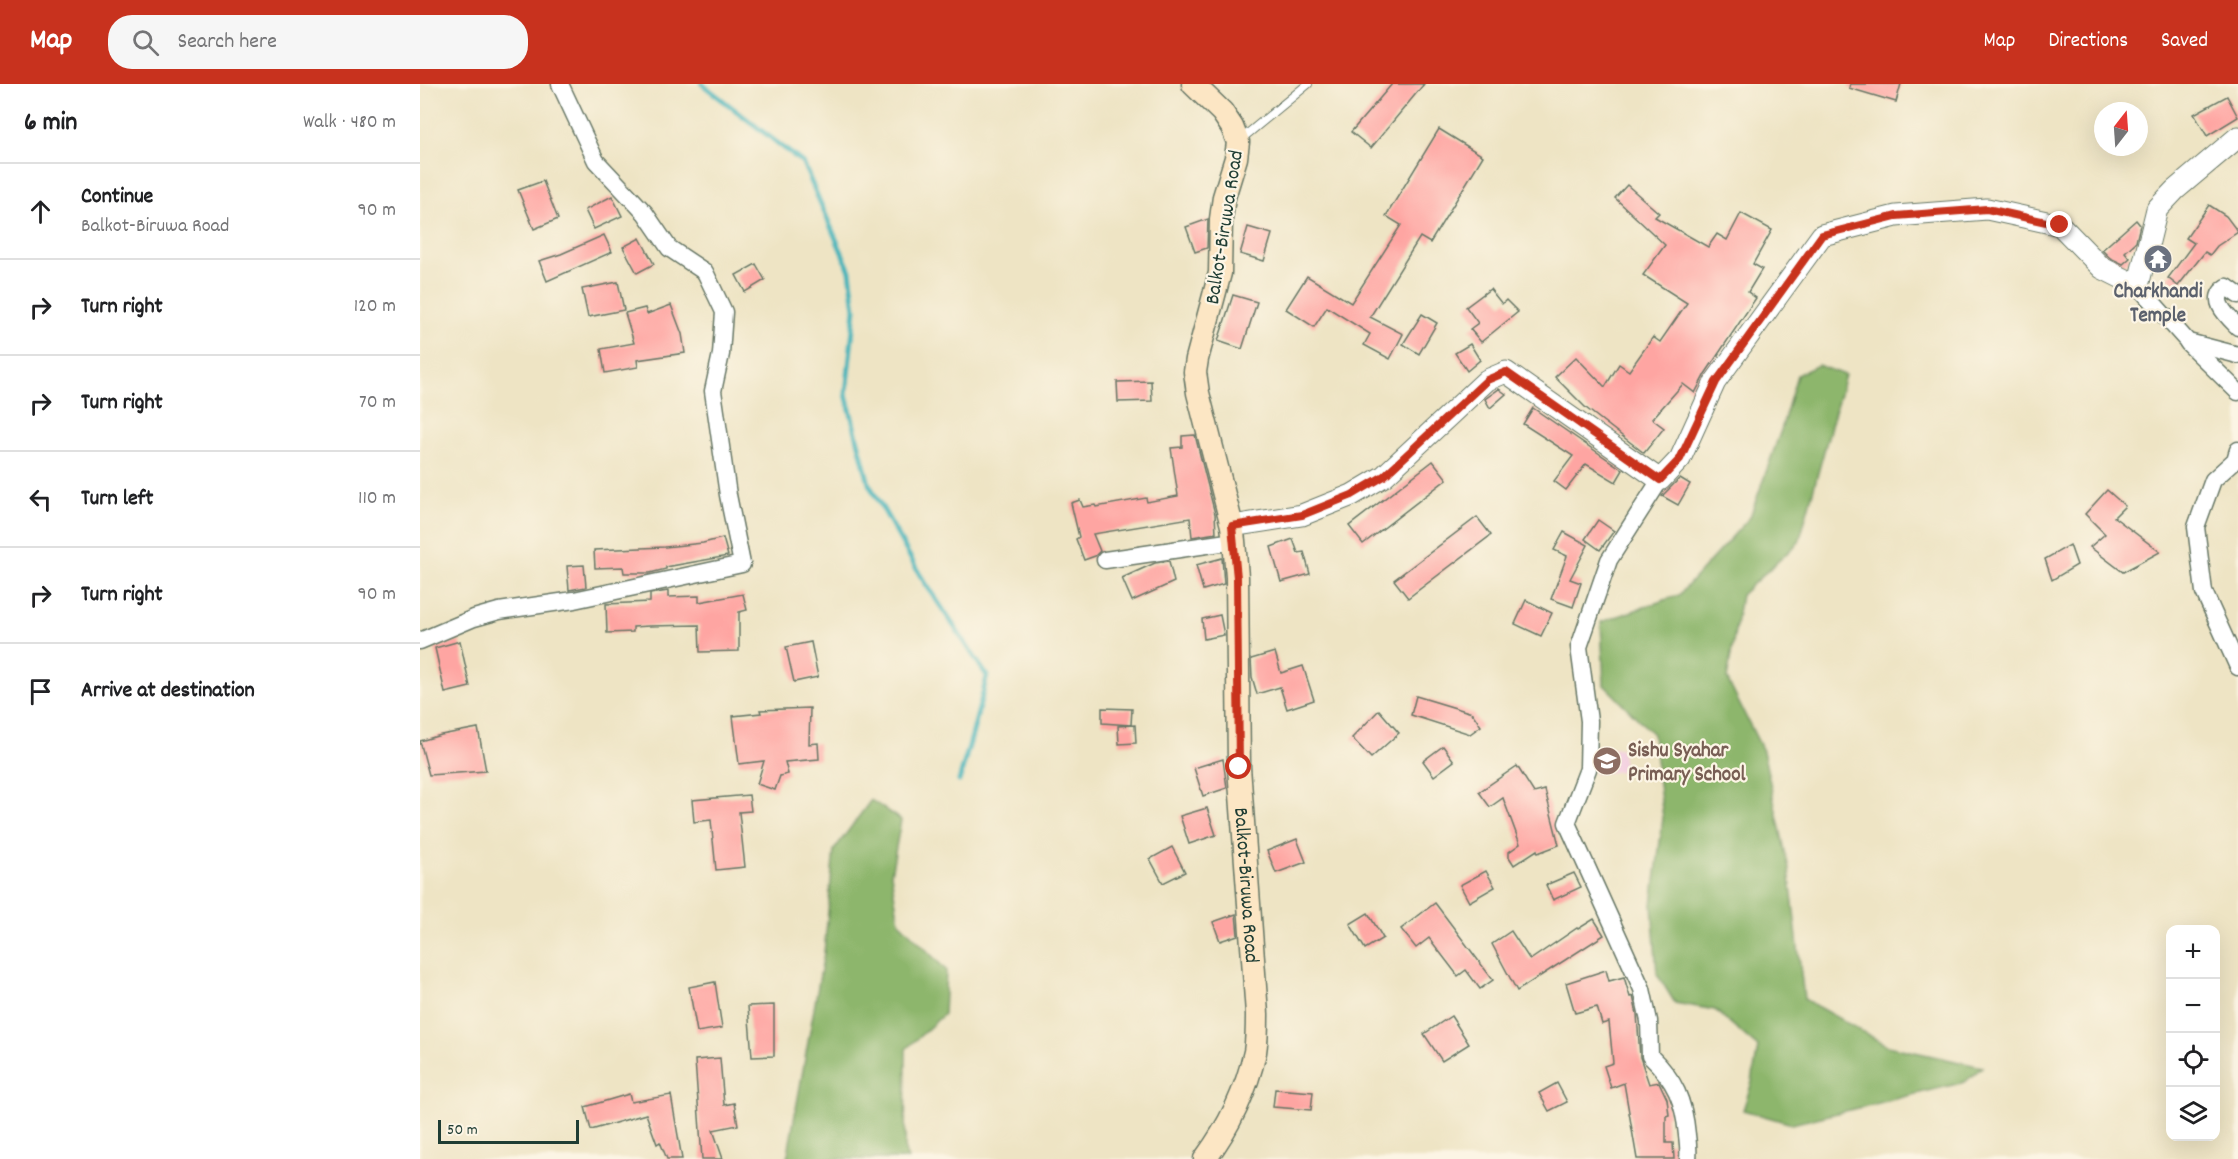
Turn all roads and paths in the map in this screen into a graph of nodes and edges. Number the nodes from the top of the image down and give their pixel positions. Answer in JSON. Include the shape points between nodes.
{"nodes":[{"id":1,"x":560,"y":84,"type":"edge"},
{"id":2,"x":1193,"y":84,"type":"edge"},
{"id":3,"x":1308,"y":84,"type":"edge"},
{"id":4,"x":2238,"y":137,"type":"edge"},
{"id":5,"x":1238,"y":142,"type":"junction"},
{"id":6,"x":2138,"y":286,"type":"junction"},
{"id":7,"x":2238,"y":295,"type":"edge"},
{"id":8,"x":2238,"y":327,"type":"edge"},
{"id":9,"x":2188,"y":342,"type":"junction"},
{"id":10,"x":2238,"y":355,"type":"edge"},
{"id":11,"x":2238,"y":392,"type":"edge"},
{"id":12,"x":2238,"y":450,"type":"edge"},
{"id":13,"x":1660,"y":480,"type":"junction"},
{"id":14,"x":1233,"y":533,"type":"junction"},
{"id":15,"x":1105,"y":560,"type":"dead end"},
{"id":16,"x":420,"y":641,"type":"edge"},
{"id":17,"x":2238,"y":667,"type":"edge"},
{"id":18,"x":1205,"y":1159,"type":"edge"},
{"id":19,"x":1688,"y":1159,"type":"edge"}],
"edges":[{"from":1,"to":16,"type":"street","via":[[596,161],[645,213],[669,248],[705,272],[724,312],[721,354],[712,392],[742,564],[574,600],[499,611]]},
{"from":2,"to":5,"type":"main road","name":"Balkot-Biruwa Road","via":[[1222,112]]},
{"from":3,"to":5,"type":"lane"},
{"from":4,"to":6,"type":"street","via":[[2157,209]]},
{"from":5,"to":14,"type":"main road","name":"Balkot-Biruwa Road","via":[[1224,197],[1220,273],[1195,372]]},
{"from":6,"to":9,"type":"street"},
{"from":6,"to":13,"type":"street","via":[[2102,268],[2060,225],[1987,209],[1896,216],[1822,235],[1716,382],[1680,459]]},
{"from":7,"to":8,"type":"street","via":[[2227,287],[2218,298],[2222,311]]},
{"from":9,"to":10,"type":"street"},
{"from":9,"to":11,"type":"street"},
{"from":12,"to":17,"type":"street","via":[[2235,460],[2213,480],[2196,526],[2204,592]]},
{"from":13,"to":14,"type":"street","via":[[1506,372],[1487,380],[1384,476],[1352,495],[1302,515]]},
{"from":13,"to":19,"type":"street","via":[[1609,560],[1579,646],[1589,721],[1587,769],[1567,823],[1642,989],[1649,1021],[1650,1056],[1679,1092]]},
{"from":14,"to":15,"type":"street"},
{"from":14,"to":18,"type":"main road","name":"Balkot-Biruwa Road","via":[[1239,767],[1257,1014],[1255,1051],[1236,1112]]}]}
